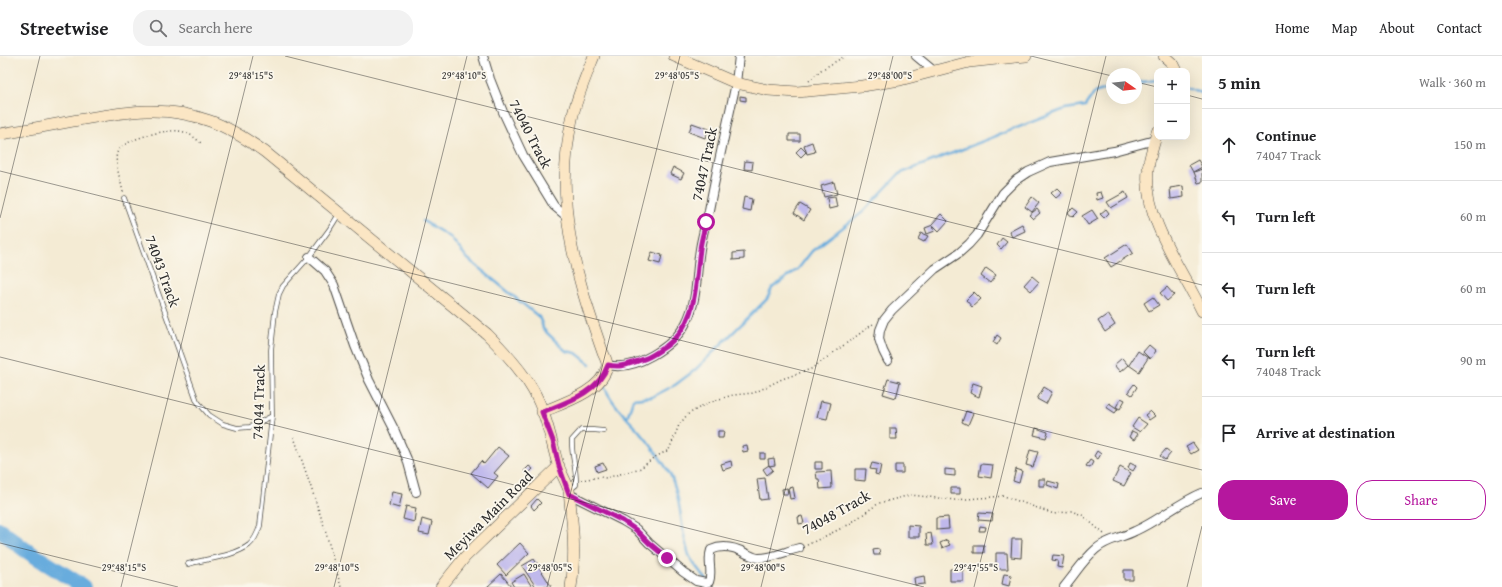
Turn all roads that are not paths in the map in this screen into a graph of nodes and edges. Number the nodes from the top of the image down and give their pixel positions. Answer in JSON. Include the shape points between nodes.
{"nodes":[{"id":1,"x":483,"y":56,"type":"edge"},
{"id":2,"x":594,"y":56,"type":"edge"},
{"id":3,"x":674,"y":56,"type":"edge"},
{"id":4,"x":739,"y":56,"type":"edge"},
{"id":5,"x":916,"y":56,"type":"edge"},
{"id":6,"x":1026,"y":56,"type":"edge"},
{"id":7,"x":1166,"y":57,"type":"edge"},
{"id":8,"x":1176,"y":68,"type":"edge"},
{"id":9,"x":934,"y":71,"type":"junction"},
{"id":10,"x":736,"y":83,"type":"junction"},
{"id":11,"x":0,"y":134,"type":"edge"},
{"id":12,"x":1154,"y":137,"type":"edge"},
{"id":13,"x":1155,"y":140,"type":"edge"},
{"id":14,"x":124,"y":198,"type":"road end"},
{"id":15,"x":339,"y":213,"type":"junction"},
{"id":16,"x":566,"y":216,"type":"junction"},
{"id":17,"x":309,"y":257,"type":"junction"},
{"id":18,"x":1202,"y":311,"type":"edge"},
{"id":19,"x":888,"y":361,"type":"dead end"},
{"id":20,"x":607,"y":368,"type":"junction"},
{"id":21,"x":542,"y":412,"type":"junction"},
{"id":22,"x":272,"y":416,"type":"junction"},
{"id":23,"x":604,"y":432,"type":"dead end"},
{"id":24,"x":559,"y":466,"type":"junction"},
{"id":25,"x":416,"y":492,"type":"dead end"},
{"id":26,"x":569,"y":492,"type":"junction"},
{"id":27,"x":1202,"y":493,"type":"edge"},
{"id":28,"x":800,"y":548,"type":"road end"},
{"id":29,"x":188,"y":564,"type":"dead end"},
{"id":30,"x":440,"y":587,"type":"edge"},
{"id":31,"x":570,"y":587,"type":"edge"},
{"id":32,"x":1064,"y":587,"type":"edge"}],
"edges":[{"from":1,"to":16,"type":"street","name":"74040 Track","via":[[503,112],[523,155],[554,206]]},
{"from":2,"to":16,"type":"street","via":[[572,118],[566,160]]},
{"from":3,"to":10,"type":"street"},
{"from":4,"to":10,"type":"street","name":"74047 Track"},
{"from":5,"to":9,"type":"street"},
{"from":6,"to":9,"type":"street","via":[[969,62]]},
{"from":7,"to":8,"type":"street"},
{"from":9,"to":10,"type":"street","via":[[862,86],[797,92],[768,90]]},
{"from":10,"to":20,"type":"street","name":"74047 Track","via":[[700,248],[692,307],[686,323],[674,340],[648,358]]},
{"from":11,"to":15,"type":"street","via":[[124,111],[153,110],[181,114],[210,121],[241,136],[265,152]]},
{"from":12,"to":19,"type":"street","via":[[1114,151],[1050,162],[1016,180],[1003,193],[969,244],[935,269],[884,320],[880,339]]},
{"from":13,"to":18,"type":"street","via":[[1148,171],[1152,209],[1160,232]]},
{"from":14,"to":22,"type":"lane","name":"74043 Track","via":[[197,401],[209,415],[223,424],[237,428],[250,427]]},
{"from":15,"to":17,"type":"lane","name":"74044 Track"},
{"from":15,"to":21,"type":"street","via":[[488,334],[522,373],[534,391]]},
{"from":16,"to":20,"type":"street","via":[[572,251]]},
{"from":17,"to":22,"type":"lane","name":"74044 Track","via":[[279,294],[271,350]]},
{"from":17,"to":25,"type":"street","via":[[325,271],[334,285],[369,380],[407,459]]},
{"from":20,"to":21,"type":"street","via":[[595,385],[580,396]]},
{"from":21,"to":24,"type":"street"},
{"from":22,"to":29,"type":"lane","name":"74044 Track","via":[[257,536],[244,548]]},
{"from":23,"to":26,"type":"lane","via":[[581,430],[572,440],[577,473],[576,485]]},
{"from":24,"to":26,"type":"street"},
{"from":24,"to":30,"type":"street","name":"Meyiwa Main Road","via":[[465,557]]},
{"from":26,"to":28,"type":"street","name":"74048 Track","via":[[630,525],[683,572],[702,582],[709,582],[712,574],[709,556],[711,550],[718,547],[741,550],[757,558]]},
{"from":26,"to":31,"type":"street","via":[[573,528]]},
{"from":27,"to":32,"type":"street","via":[[1134,532],[1110,540],[1097,548]]}]}
